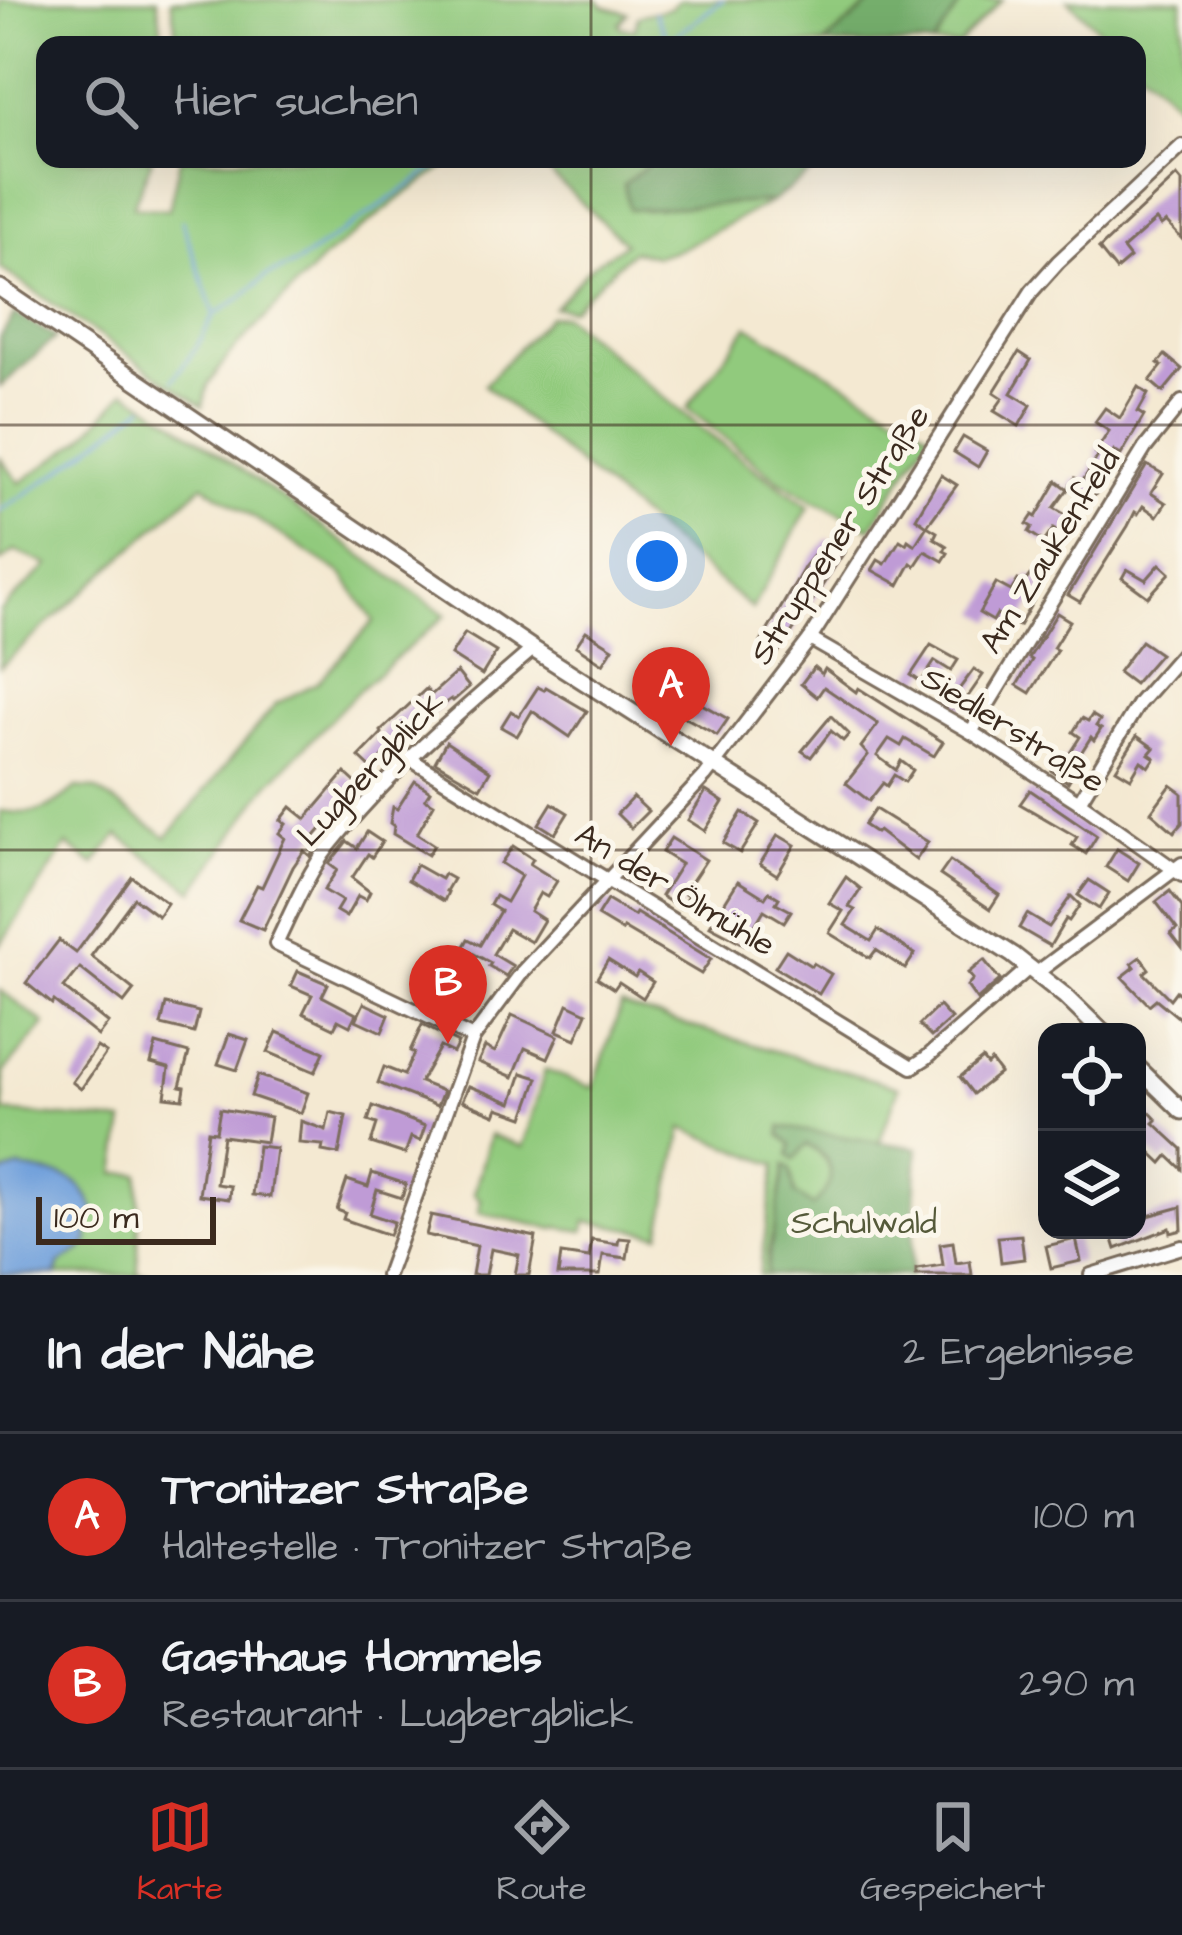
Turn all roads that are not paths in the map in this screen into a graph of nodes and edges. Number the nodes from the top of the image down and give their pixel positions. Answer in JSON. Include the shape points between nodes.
{"nodes":[{"id":1,"x":1182,"y":146,"type":"edge"},
{"id":2,"x":0,"y":288,"type":"edge"},
{"id":3,"x":1182,"y":402,"type":"edge"},
{"id":4,"x":810,"y":639,"type":"junction"},
{"id":5,"x":533,"y":649,"type":"junction"},
{"id":6,"x":1182,"y":654,"type":"edge"},
{"id":7,"x":971,"y":732,"type":"junction"},
{"id":8,"x":410,"y":759,"type":"junction"},
{"id":9,"x":714,"y":765,"type":"junction"},
{"id":10,"x":1079,"y":802,"type":"junction"},
{"id":11,"x":1180,"y":869,"type":"edge"},
{"id":12,"x":606,"y":880,"type":"junction"},
{"id":13,"x":1034,"y":969,"type":"junction"},
{"id":14,"x":1092,"y":1023,"type":"edge"},
{"id":15,"x":473,"y":1038,"type":"junction"},
{"id":16,"x":1146,"y":1076,"type":"edge"},
{"id":17,"x":1182,"y":1111,"type":"edge"},
{"id":18,"x":1182,"y":1247,"type":"edge"},
{"id":19,"x":387,"y":1275,"type":"edge"},
{"id":20,"x":1091,"y":1275,"type":"edge"}],
"edges":[{"from":1,"to":4,"type":"street","name":"Struppener Straße","via":[[1058,262],[1017,312]]},
{"from":2,"to":5,"type":"street"},
{"from":3,"to":7,"type":"street","name":"Am Zaukenfeld","via":[[1145,448]]},
{"from":4,"to":7,"type":"street","name":"Siedlerstraße"},
{"from":4,"to":9,"type":"street","name":"Struppener Straße"},
{"from":5,"to":8,"type":"street","name":"Lugbergblick"},
{"from":5,"to":9,"type":"street"},
{"from":6,"to":10,"type":"street","via":[[1139,704]]},
{"from":7,"to":10,"type":"street","name":"Siedlerstraße"},
{"from":8,"to":12,"type":"street","name":"An der Ölmühle"},
{"from":8,"to":15,"type":"street","name":"Lugbergblick","via":[[329,846],[276,944]]},
{"from":9,"to":12,"type":"street","name":"Struppener Straße"},
{"from":9,"to":13,"type":"street"},
{"from":10,"to":11,"type":"street","name":"Siedlerstraße"},
{"from":11,"to":13,"type":"street"},
{"from":12,"to":13,"type":"street","name":"An der Ölmühle","via":[[912,1067]]},
{"from":12,"to":15,"type":"street","name":"Struppener Straße"},
{"from":13,"to":14,"type":"street"},
{"from":15,"to":19,"type":"street","name":"Struppener Straße"},
{"from":16,"to":17,"type":"street"},
{"from":18,"to":20,"type":"street"}]}
